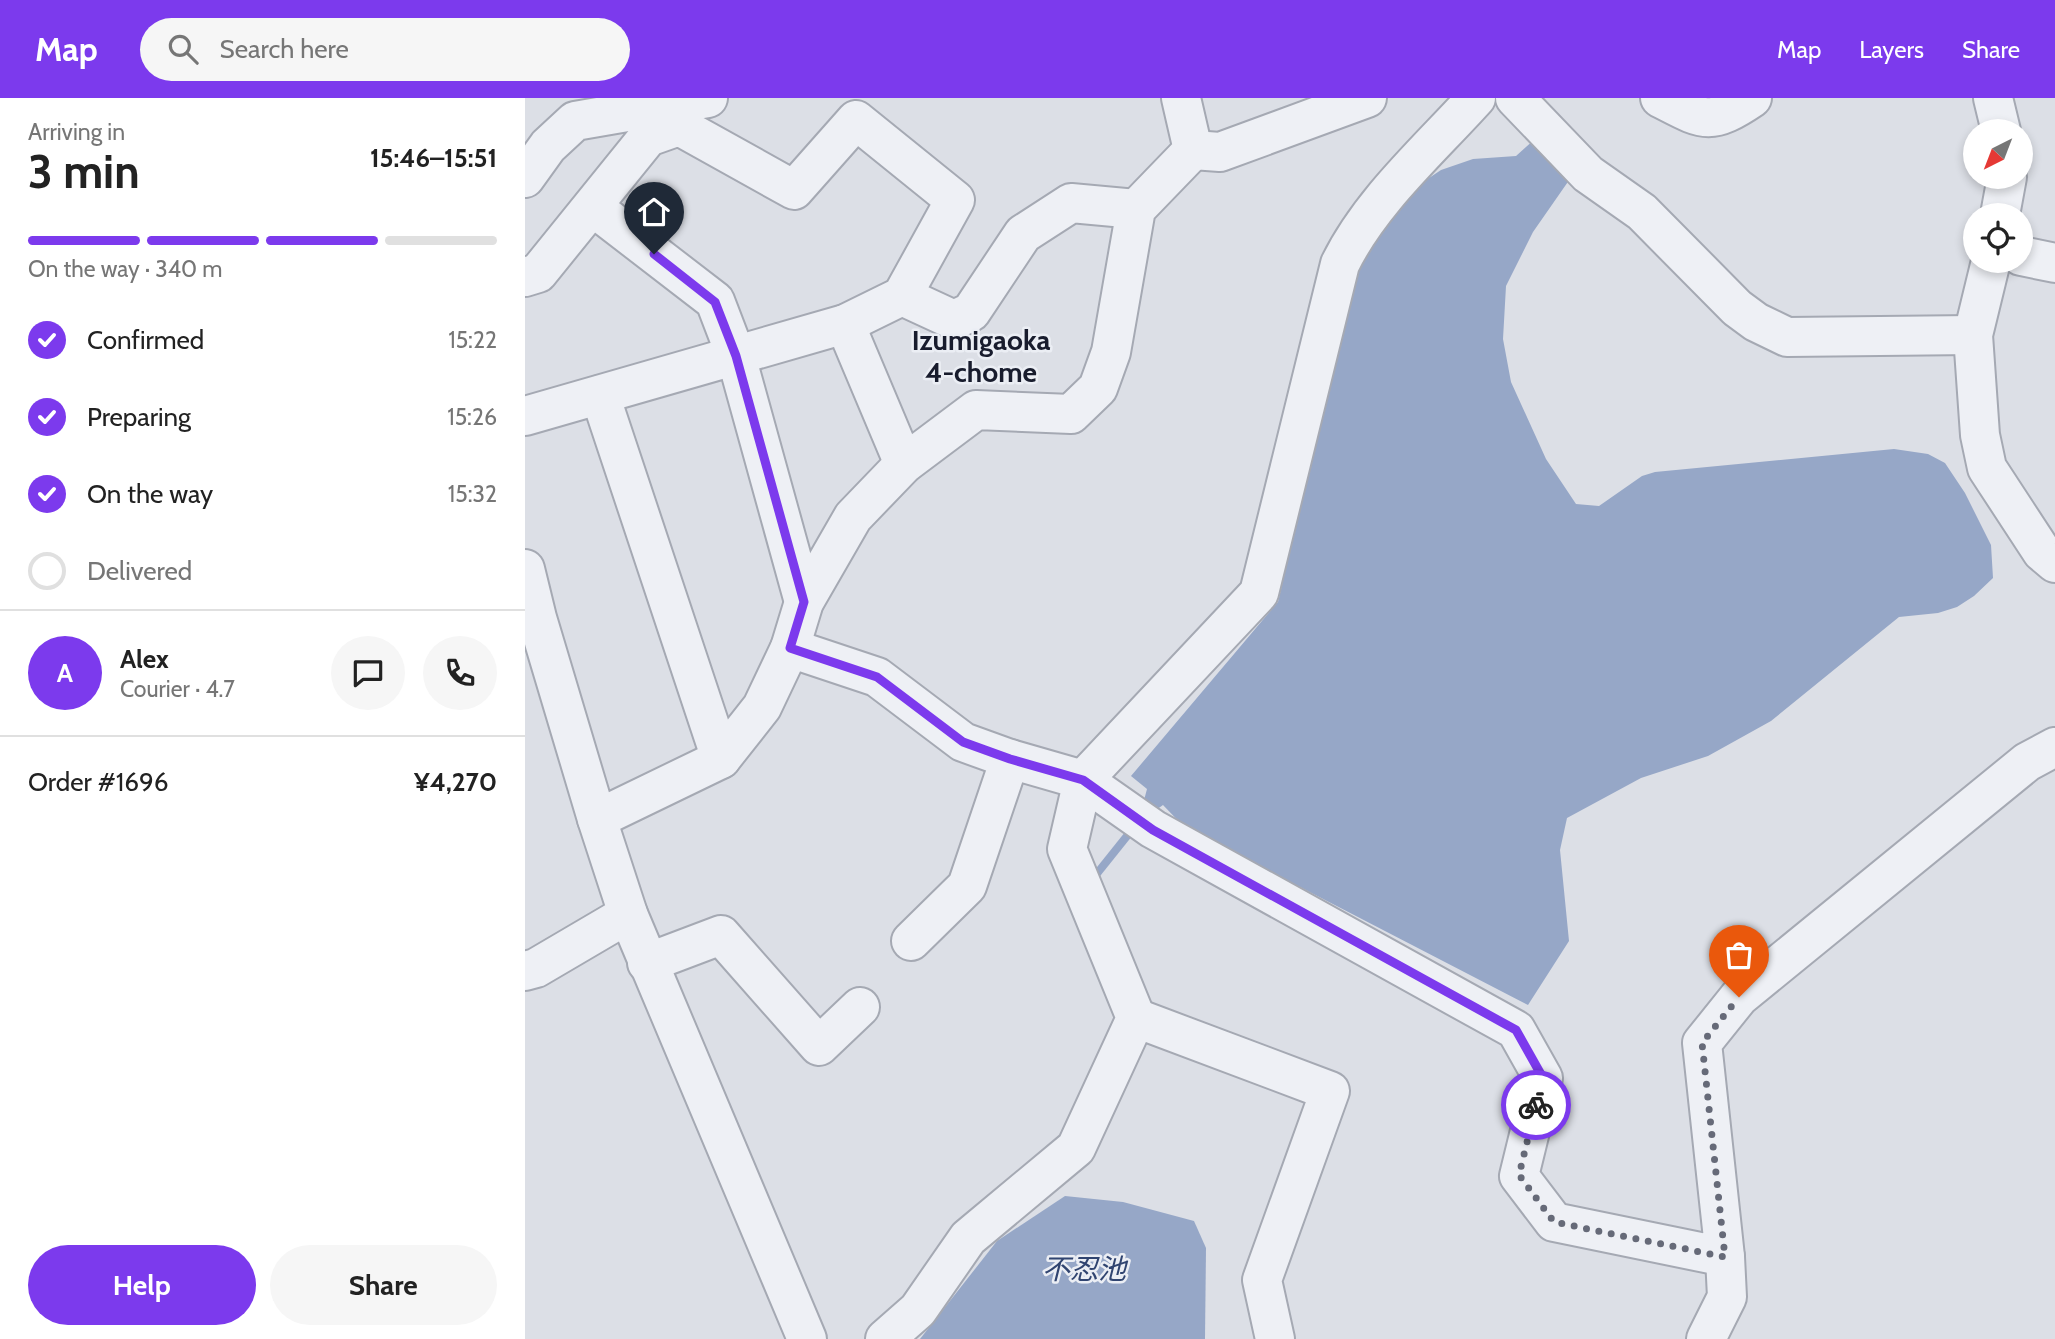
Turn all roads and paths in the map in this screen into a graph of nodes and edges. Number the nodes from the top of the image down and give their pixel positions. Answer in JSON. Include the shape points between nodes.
{"nodes":[{"id":1,"x":708,"y":98,"type":"edge"},
{"id":2,"x":1181,"y":98,"type":"edge"},
{"id":3,"x":1476,"y":98,"type":"edge"},
{"id":4,"x":1515,"y":98,"type":"edge"},
{"id":5,"x":1660,"y":98,"type":"edge"},
{"id":6,"x":1752,"y":98,"type":"edge"},
{"id":7,"x":1993,"y":98,"type":"edge"},
{"id":8,"x":1358,"y":100,"type":"edge"},
{"id":9,"x":1998,"y":119,"type":"edge"},
{"id":10,"x":1193,"y":150,"type":"junction"},
{"id":11,"x":525,"y":178,"type":"edge"},
{"id":12,"x":593,"y":207,"type":"junction"},
{"id":13,"x":1136,"y":209,"type":"junction"},
{"id":14,"x":2033,"y":258,"type":"edge"},
{"id":15,"x":2055,"y":263,"type":"edge"},
{"id":16,"x":1988,"y":273,"type":"edge"},
{"id":17,"x":525,"y":277,"type":"edge"},
{"id":18,"x":902,"y":296,"type":"junction"},
{"id":19,"x":845,"y":324,"type":"junction"},
{"id":20,"x":1973,"y":335,"type":"junction"},
{"id":21,"x":736,"y":356,"type":"junction"},
{"id":22,"x":600,"y":395,"type":"junction"},
{"id":23,"x":525,"y":416,"type":"edge"},
{"id":24,"x":904,"y":464,"type":"junction"},
{"id":25,"x":2055,"y":562,"type":"edge"},
{"id":26,"x":525,"y":569,"type":"edge"},
{"id":27,"x":804,"y":602,"type":"junction"},
{"id":28,"x":790,"y":648,"type":"junction"},
{"id":29,"x":2055,"y":747,"type":"edge"},
{"id":30,"x":721,"y":759,"type":"junction"},
{"id":31,"x":1010,"y":759,"type":"junction"},
{"id":32,"x":1083,"y":780,"type":"junction"},
{"id":33,"x":597,"y":819,"type":"junction"},
{"id":34,"x":628,"y":914,"type":"junction"},
{"id":35,"x":911,"y":941,"type":"dead end"},
{"id":36,"x":647,"y":963,"type":"junction"},
{"id":37,"x":525,"y":971,"type":"edge"},
{"id":38,"x":860,"y":1007,"type":"dead end"},
{"id":39,"x":1136,"y":1018,"type":"junction"},
{"id":40,"x":1725,"y":1257,"type":"junction"},
{"id":41,"x":807,"y":1339,"type":"edge"},
{"id":42,"x":885,"y":1339,"type":"edge"},
{"id":43,"x":1275,"y":1339,"type":"edge"},
{"id":44,"x":1706,"y":1339,"type":"edge"}],
"edges":[{"from":1,"to":11,"type":"street","via":[[575,121],[548,146]]},
{"from":2,"to":10,"type":"street"},
{"from":3,"to":32,"type":"street","via":[[1385,198],[1352,239],[1340,264],[1259,593]]},
{"from":4,"to":20,"type":"street","via":[[1588,174],[1642,212],[1756,322],[1787,337]]},
{"from":5,"to":6,"type":"street","via":[[1699,118],[1727,114]]},
{"from":7,"to":9,"type":"street"},
{"from":8,"to":10,"type":"street","via":[[1220,152]]},
{"from":10,"to":13,"type":"street"},
{"from":12,"to":17,"type":"street","via":[[538,273]]},
{"from":12,"to":18,"type":"street","via":[[648,137],[679,126],[794,190],[856,120],[954,200]]},
{"from":12,"to":21,"type":"street","via":[[715,302]]},
{"from":13,"to":18,"type":"street","via":[[1072,203],[1023,234],[971,312],[954,320]]},
{"from":13,"to":24,"type":"street","via":[[1111,352],[1098,388],[1071,414],[976,410]]},
{"from":14,"to":15,"type":"street"},
{"from":16,"to":20,"type":"street"},
{"from":18,"to":19,"type":"street"},
{"from":19,"to":21,"type":"street"},
{"from":19,"to":24,"type":"street"},
{"from":20,"to":25,"type":"street","via":[[1980,435],[1987,468],[2042,552]]},
{"from":21,"to":22,"type":"street"},
{"from":21,"to":27,"type":"street"},
{"from":22,"to":23,"type":"street"},
{"from":22,"to":30,"type":"street"},
{"from":24,"to":27,"type":"street","via":[[853,517]]},
{"from":26,"to":33,"type":"street"},
{"from":27,"to":28,"type":"street"},
{"from":28,"to":30,"type":"street","via":[[762,707]]},
{"from":28,"to":31,"type":"street","via":[[877,677],[963,742]]},
{"from":29,"to":40,"type":"street","via":[[2027,762],[1739,997],[1702,1043]]},
{"from":30,"to":33,"type":"street"},
{"from":31,"to":32,"type":"street"},
{"from":31,"to":35,"type":"street","via":[[967,886]]},
{"from":32,"to":39,"type":"street","via":[[1067,849]]},
{"from":32,"to":40,"type":"street","via":[[1153,830],[1516,1030],[1543,1078],[1519,1175],[1554,1222]]},
{"from":33,"to":34,"type":"street"},
{"from":34,"to":36,"type":"street"},
{"from":34,"to":37,"type":"street"},
{"from":36,"to":38,"type":"street","via":[[721,935],[819,1046]]},
{"from":36,"to":41,"type":"street"},
{"from":39,"to":42,"type":"street","via":[[1076,1149],[968,1238],[918,1310]]},
{"from":39,"to":43,"type":"street","via":[[1330,1091],[1262,1280]]},
{"from":40,"to":44,"type":"street","via":[[1727,1297]]}]}
